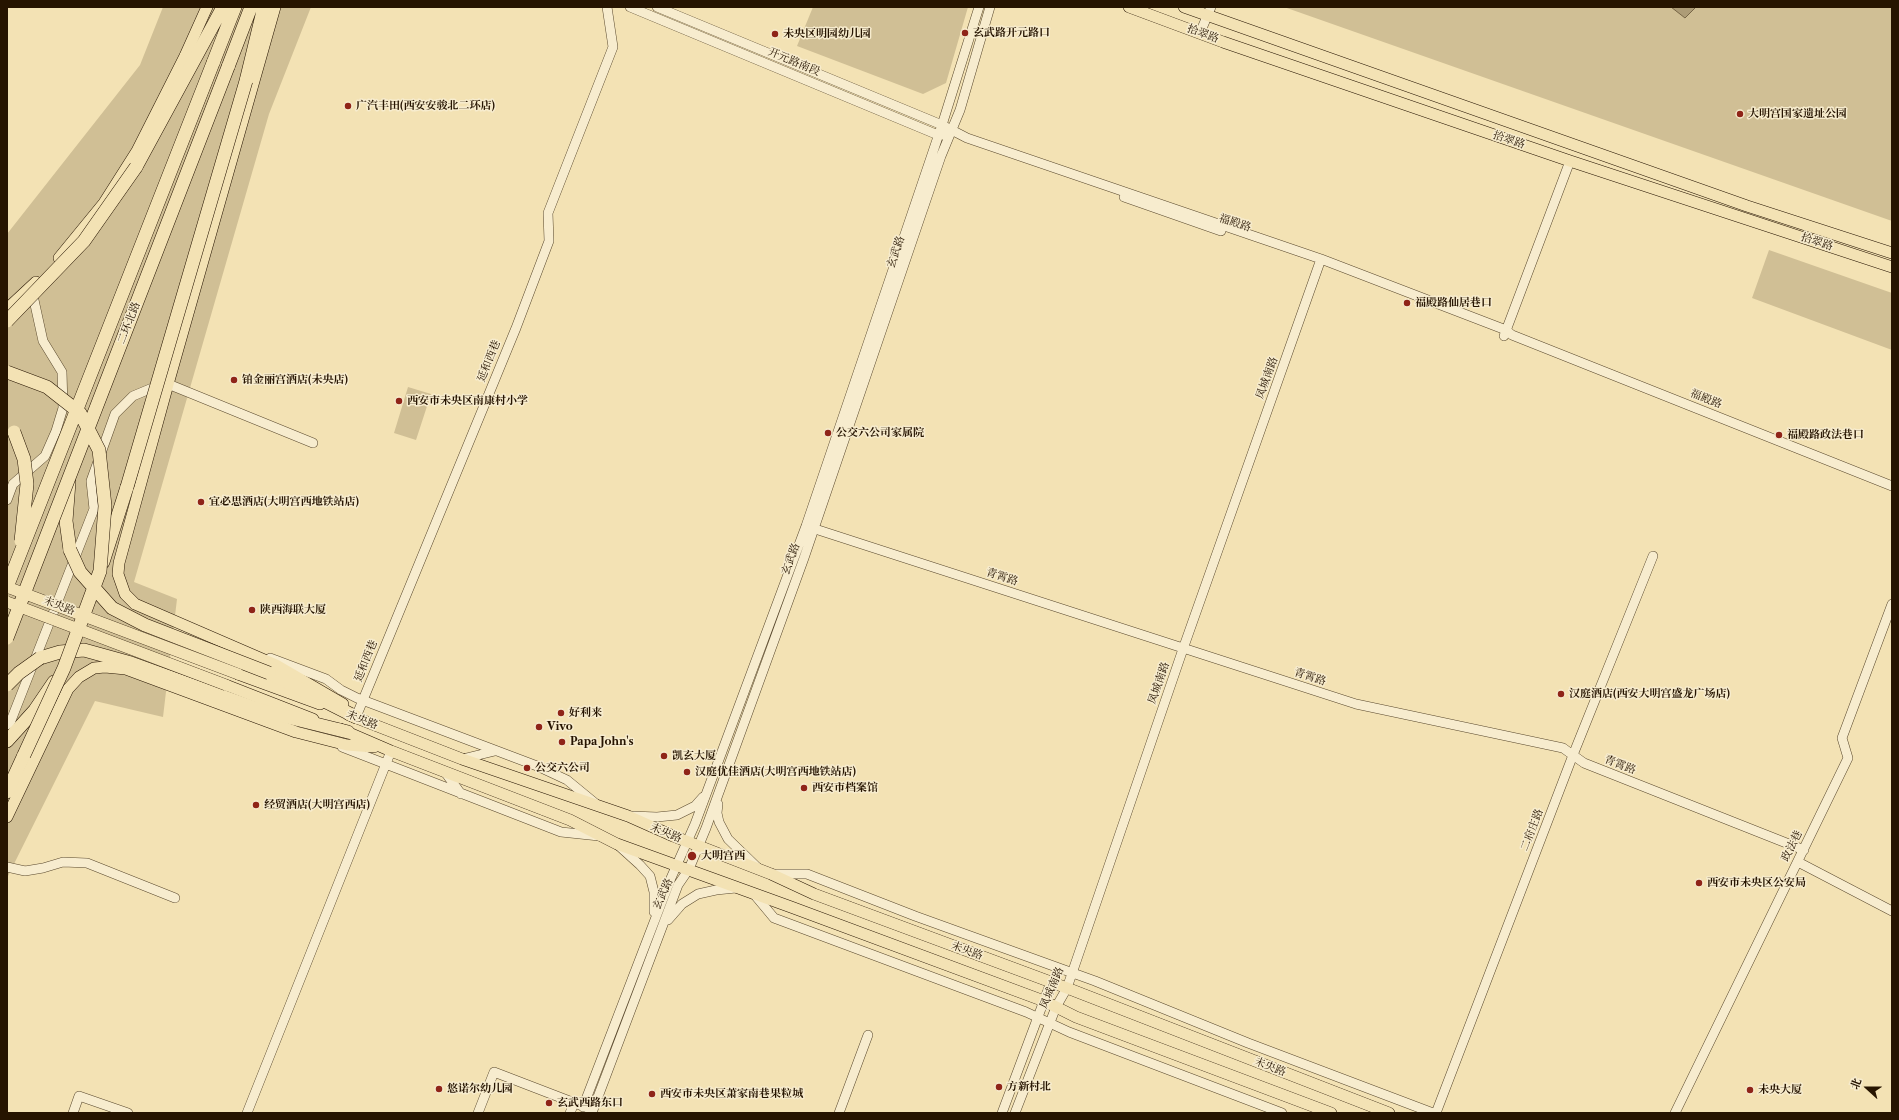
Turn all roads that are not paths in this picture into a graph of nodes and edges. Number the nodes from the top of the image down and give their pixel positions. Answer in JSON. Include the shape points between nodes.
{"nodes":[{"id":1,"x":207,"y":7,"type":"edge"},
{"id":2,"x":223,"y":7,"type":"edge"},
{"id":3,"x":235,"y":7,"type":"edge"},
{"id":4,"x":251,"y":7,"type":"edge"},
{"id":5,"x":264,"y":7,"type":"edge"},
{"id":6,"x":275,"y":7,"type":"edge"},
{"id":7,"x":607,"y":7,"type":"edge"},
{"id":8,"x":630,"y":7,"type":"edge"},
{"id":9,"x":656,"y":7,"type":"edge"},
{"id":10,"x":979,"y":7,"type":"edge"},
{"id":11,"x":990,"y":7,"type":"edge"},
{"id":12,"x":1129,"y":7,"type":"edge"},
{"id":13,"x":1184,"y":7,"type":"edge"},
{"id":14,"x":1209,"y":11,"type":"edge"},
{"id":15,"x":1200,"y":33,"type":"junction"},
{"id":16,"x":942,"y":125,"type":"junction"},
{"id":17,"x":950,"y":133,"type":"junction"},
{"id":18,"x":938,"y":135,"type":"junction"},
{"id":19,"x":1570,"y":161,"type":"junction"},
{"id":20,"x":1892,"y":253,"type":"edge"},
{"id":21,"x":1321,"y":262,"type":"junction"},
{"id":22,"x":1892,"y":267,"type":"edge"},
{"id":23,"x":31,"y":288,"type":"junction"},
{"id":24,"x":7,"y":309,"type":"edge"},
{"id":25,"x":7,"y":322,"type":"edge"},
{"id":26,"x":1507,"y":334,"type":"junction"},
{"id":27,"x":7,"y":372,"type":"edge"},
{"id":28,"x":168,"y":384,"type":"junction"},
{"id":29,"x":7,"y":426,"type":"edge"},
{"id":30,"x":314,"y":443,"type":"dead end"},
{"id":31,"x":69,"y":475,"type":"junction"},
{"id":32,"x":10,"y":483,"type":"edge"},
{"id":33,"x":1892,"y":486,"type":"edge"},
{"id":34,"x":7,"y":500,"type":"edge"},
{"id":35,"x":810,"y":527,"type":"junction"},
{"id":36,"x":1653,"y":556,"type":"dead end"},
{"id":37,"x":18,"y":560,"type":"junction"},
{"id":38,"x":100,"y":571,"type":"junction"},
{"id":39,"x":7,"y":587,"type":"edge"},
{"id":40,"x":7,"y":602,"type":"edge"},
{"id":41,"x":1892,"y":604,"type":"edge"},
{"id":42,"x":7,"y":638,"type":"edge"},
{"id":43,"x":1183,"y":649,"type":"junction"},
{"id":44,"x":250,"y":654,"type":"junction"},
{"id":45,"x":64,"y":668,"type":"junction"},
{"id":46,"x":7,"y":685,"type":"edge"},
{"id":47,"x":363,"y":700,"type":"junction"},
{"id":48,"x":357,"y":715,"type":"junction"},
{"id":49,"x":7,"y":725,"type":"edge"},
{"id":50,"x":348,"y":732,"type":"junction"},
{"id":51,"x":326,"y":740,"type":"junction"},
{"id":52,"x":7,"y":741,"type":"edge"},
{"id":53,"x":387,"y":750,"type":"junction"},
{"id":54,"x":495,"y":751,"type":"junction"},
{"id":55,"x":1574,"y":755,"type":"junction"},
{"id":56,"x":462,"y":759,"type":"junction"},
{"id":57,"x":385,"y":765,"type":"junction"},
{"id":58,"x":445,"y":772,"type":"junction"},
{"id":59,"x":723,"y":783,"type":"junction"},
{"id":60,"x":710,"y":785,"type":"junction"},
{"id":61,"x":7,"y":792,"type":"edge"},
{"id":62,"x":462,"y":794,"type":"junction"},
{"id":63,"x":597,"y":805,"type":"junction"},
{"id":64,"x":628,"y":816,"type":"junction"},
{"id":65,"x":7,"y":817,"type":"edge"},
{"id":66,"x":599,"y":836,"type":"junction"},
{"id":67,"x":688,"y":842,"type":"junction"},
{"id":68,"x":617,"y":844,"type":"junction"},
{"id":69,"x":699,"y":847,"type":"junction"},
{"id":70,"x":1804,"y":850,"type":"junction"},
{"id":71,"x":1798,"y":862,"type":"junction"},
{"id":72,"x":676,"y":865,"type":"junction"},
{"id":73,"x":7,"y":867,"type":"edge"},
{"id":74,"x":689,"y":869,"type":"junction"},
{"id":75,"x":761,"y":870,"type":"junction"},
{"id":76,"x":772,"y":874,"type":"junction"},
{"id":77,"x":740,"y":888,"type":"junction"},
{"id":78,"x":753,"y":892,"type":"junction"},
{"id":79,"x":175,"y":898,"type":"dead end"},
{"id":80,"x":1892,"y":911,"type":"edge"},
{"id":81,"x":656,"y":928,"type":"junction"},
{"id":82,"x":1072,"y":972,"type":"junction"},
{"id":83,"x":1051,"y":982,"type":"junction"},
{"id":84,"x":1067,"y":988,"type":"junction"},
{"id":85,"x":1044,"y":1001,"type":"junction"},
{"id":86,"x":1056,"y":1007,"type":"junction"},
{"id":87,"x":1038,"y":1018,"type":"junction"},
{"id":88,"x":1050,"y":1024,"type":"junction"},
{"id":89,"x":868,"y":1035,"type":"dead end"},
{"id":90,"x":574,"y":1103,"type":"junction"},
{"id":91,"x":583,"y":1107,"type":"junction"},
{"id":92,"x":73,"y":1113,"type":"edge"},
{"id":93,"x":128,"y":1113,"type":"edge"},
{"id":94,"x":247,"y":1113,"type":"edge"},
{"id":95,"x":478,"y":1113,"type":"edge"},
{"id":96,"x":570,"y":1113,"type":"edge"},
{"id":97,"x":839,"y":1113,"type":"edge"},
{"id":98,"x":1002,"y":1113,"type":"edge"},
{"id":99,"x":1015,"y":1113,"type":"edge"},
{"id":100,"x":1282,"y":1113,"type":"edge"},
{"id":101,"x":1331,"y":1113,"type":"edge"},
{"id":102,"x":1389,"y":1113,"type":"edge"},
{"id":103,"x":1433,"y":1113,"type":"edge"},
{"id":104,"x":1436,"y":1113,"type":"edge"},
{"id":105,"x":1675,"y":1113,"type":"edge"}],
"edges":[{"from":1,"to":23,"type":"main road","via":[[137,151],[104,203]]},
{"from":2,"to":25,"type":"highway","bridge":true,"via":[[136,167],[84,241]]},
{"from":3,"to":37,"type":"highway","name":"二环北路","bridge":true},
{"from":4,"to":31,"type":"highway","name":"二环北路","bridge":true},
{"from":5,"to":38,"type":"highway","bridge":true,"via":[[246,81]]},
{"from":6,"to":28,"type":"main road"},
{"from":7,"to":47,"type":"street","name":"延和西巷","via":[[613,47],[548,213],[549,241],[516,328]]},
{"from":8,"to":18,"type":"street","name":"开元路南段"},
{"from":9,"to":16,"type":"street","name":"开元路南段"},
{"from":10,"to":16,"type":"street","name":"玄武路"},
{"from":11,"to":17,"type":"street","name":"玄武路","via":[[960,110]]},
{"from":12,"to":15,"type":"main road","name":"拾翠路"},
{"from":13,"to":14,"type":"main road","name":"拾翠路"},
{"from":14,"to":15,"type":"street"},
{"from":14,"to":20,"type":"main road","name":"拾翠路","via":[[1747,206]]},
{"from":15,"to":19,"type":"main road","name":"拾翠路"},
{"from":16,"to":17,"type":"street","name":"开元路南段"},
{"from":16,"to":18,"type":"street","name":"玄武路"},
{"from":17,"to":18,"type":"street","name":"开元路南段"},
{"from":17,"to":21,"type":"street","name":"福殿路"},
{"from":17,"to":35,"type":"street","name":"玄武路"},
{"from":18,"to":35,"type":"street","name":"玄武路"},
{"from":19,"to":22,"type":"main road","name":"拾翠路"},
{"from":19,"to":26,"type":"street"},
{"from":21,"to":26,"type":"street","name":"福殿路"},
{"from":21,"to":43,"type":"street","name":"凤城南路"},
{"from":23,"to":24,"type":"main road"},
{"from":23,"to":32,"type":"street","via":[[43,341],[62,372],[63,408],[45,456]]},
{"from":26,"to":33,"type":"street","name":"福殿路"},
{"from":27,"to":38,"type":"highway","bridge":true,"via":[[48,387],[80,413],[99,450],[106,506]]},
{"from":28,"to":30,"type":"street"},
{"from":28,"to":44,"type":"main road","via":[[119,563],[120,583],[125,594],[135,604]]},
{"from":28,"to":49,"type":"street","via":[[133,396],[115,414],[92,481],[94,509],[10,723]]},
{"from":29,"to":37,"type":"highway","bridge":true,"via":[[14,432],[24,459],[27,484]]},
{"from":31,"to":42,"type":"highway","name":"二环北路","bridge":true},
{"from":31,"to":48,"type":"highway","bridge":true,"via":[[66,521],[70,550],[80,572],[112,608],[145,625],[269,673]]},
{"from":32,"to":34,"type":"street"},
{"from":35,"to":43,"type":"street","name":"青霄路"},
{"from":35,"to":59,"type":"street","name":"玄武路"},
{"from":35,"to":60,"type":"street","name":"玄武路"},
{"from":36,"to":55,"type":"street","name":"二府庄路"},
{"from":37,"to":39,"type":"highway","name":"二环北路","bridge":true},
{"from":38,"to":45,"type":"highway","bridge":true},
{"from":39,"to":48,"type":"main road","name":"未央路","bridge":true,"via":[[238,674]]},
{"from":40,"to":50,"type":"main road","name":"未央路","bridge":true},
{"from":41,"to":70,"type":"street","name":"政法巷","via":[[1842,738],[1848,758]]},
{"from":43,"to":55,"type":"street","name":"青霄路","via":[[1356,704],[1563,748]]},
{"from":43,"to":82,"type":"street","name":"凤城南路"},
{"from":44,"to":47,"type":"street","via":[[271,658],[308,672]]},
{"from":44,"to":48,"type":"main road","via":[[276,665]]},
{"from":45,"to":52,"type":"highway","bridge":true,"via":[[34,710]]},
{"from":45,"to":61,"type":"highway","bridge":true},
{"from":46,"to":50,"type":"highway","bridge":true,"via":[[19,672],[40,658],[60,652],[84,650],[131,663],[263,711]]},
{"from":47,"to":48,"type":"street","name":"延和西巷"},
{"from":47,"to":54,"type":"street"},
{"from":48,"to":56,"type":"main road","name":"未央路","via":[[387,730]]},
{"from":50,"to":53,"type":"main road","name":"未央路"},
{"from":51,"to":53,"type":"main road"},
{"from":51,"to":57,"type":"street"},
{"from":51,"to":65,"type":"main road","via":[[296,732],[126,669],[94,668],[79,677],[68,689]]},
{"from":53,"to":57,"type":"street"},
{"from":53,"to":58,"type":"main road","name":"未央路"},
{"from":54,"to":56,"type":"street"},
{"from":54,"to":63,"type":"street","via":[[567,780]]},
{"from":55,"to":70,"type":"street","name":"青霄路","via":[[1584,764]]},
{"from":55,"to":104,"type":"street","name":"二府庄路"},
{"from":56,"to":63,"type":"main road","name":"未央路"},
{"from":57,"to":62,"type":"street"},
{"from":57,"to":94,"type":"street"},
{"from":58,"to":62,"type":"street"},
{"from":58,"to":66,"type":"main road","name":"未央路","via":[[570,820]]},
{"from":59,"to":69,"type":"street","name":"玄武路"},
{"from":59,"to":75,"type":"street","via":[[718,803],[719,822],[733,845]]},
{"from":60,"to":64,"type":"street","via":[[703,798],[686,812],[666,817]]},
{"from":60,"to":67,"type":"street","name":"玄武路"},
{"from":62,"to":66,"type":"street","via":[[561,832]]},
{"from":63,"to":64,"type":"main road","name":"未央路"},
{"from":64,"to":67,"type":"main road","name":"未央路"},
{"from":66,"to":68,"type":"main road","name":"未央路"},
{"from":67,"to":69,"type":"main road","name":"未央路"},
{"from":67,"to":72,"type":"street","name":"玄武路"},
{"from":68,"to":72,"type":"main road","name":"未央路"},
{"from":68,"to":81,"type":"street","via":[[650,876],[653,884]]},
{"from":69,"to":74,"type":"street","name":"玄武路"},
{"from":69,"to":75,"type":"main road","name":"未央路"},
{"from":70,"to":71,"type":"street","name":"政法巷"},
{"from":71,"to":80,"type":"street"},
{"from":71,"to":105,"type":"street","name":"政法巷"},
{"from":72,"to":74,"type":"main road","name":"未央路"},
{"from":72,"to":81,"type":"street","name":"玄武路"},
{"from":73,"to":79,"type":"street","via":[[25,871],[63,862],[87,864]]},
{"from":74,"to":77,"type":"main road","name":"未央路"},
{"from":74,"to":81,"type":"street","name":"玄武路"},
{"from":75,"to":76,"type":"main road","name":"未央路"},
{"from":76,"to":82,"type":"street","via":[[807,874]]},
{"from":76,"to":83,"type":"main road","name":"未央路","via":[[814,894]]},
{"from":77,"to":78,"type":"main road","name":"未央路"},
{"from":77,"to":81,"type":"street","via":[[706,892],[689,899]]},
{"from":78,"to":85,"type":"main road","name":"未央路"},
{"from":78,"to":87,"type":"street","via":[[774,918]]},
{"from":81,"to":91,"type":"street","name":"玄武路"},
{"from":81,"to":91,"type":"street","name":"玄武路","via":[[593,1110]]},
{"from":82,"to":84,"type":"street","name":"凤城南路"},
{"from":82,"to":103,"type":"street"},
{"from":83,"to":84,"type":"main road","name":"未央路"},
{"from":83,"to":85,"type":"street","name":"凤城南路"},
{"from":84,"to":86,"type":"street","name":"凤城南路"},
{"from":84,"to":102,"type":"main road","name":"未央路"},
{"from":85,"to":86,"type":"main road","name":"未央路"},
{"from":85,"to":87,"type":"street","name":"凤城南路"},
{"from":86,"to":88,"type":"street","name":"凤城南路"},
{"from":86,"to":101,"type":"main road","name":"未央路"},
{"from":87,"to":88,"type":"street"},
{"from":87,"to":98,"type":"street","name":"凤城南路"},
{"from":88,"to":99,"type":"street","name":"凤城南路"},
{"from":88,"to":100,"type":"street"},
{"from":89,"to":97,"type":"street"},
{"from":90,"to":91,"type":"street"},
{"from":90,"to":95,"type":"street","via":[[494,1072]]},
{"from":90,"to":96,"type":"street"},
{"from":92,"to":93,"type":"street","via":[[80,1096]]}]}
